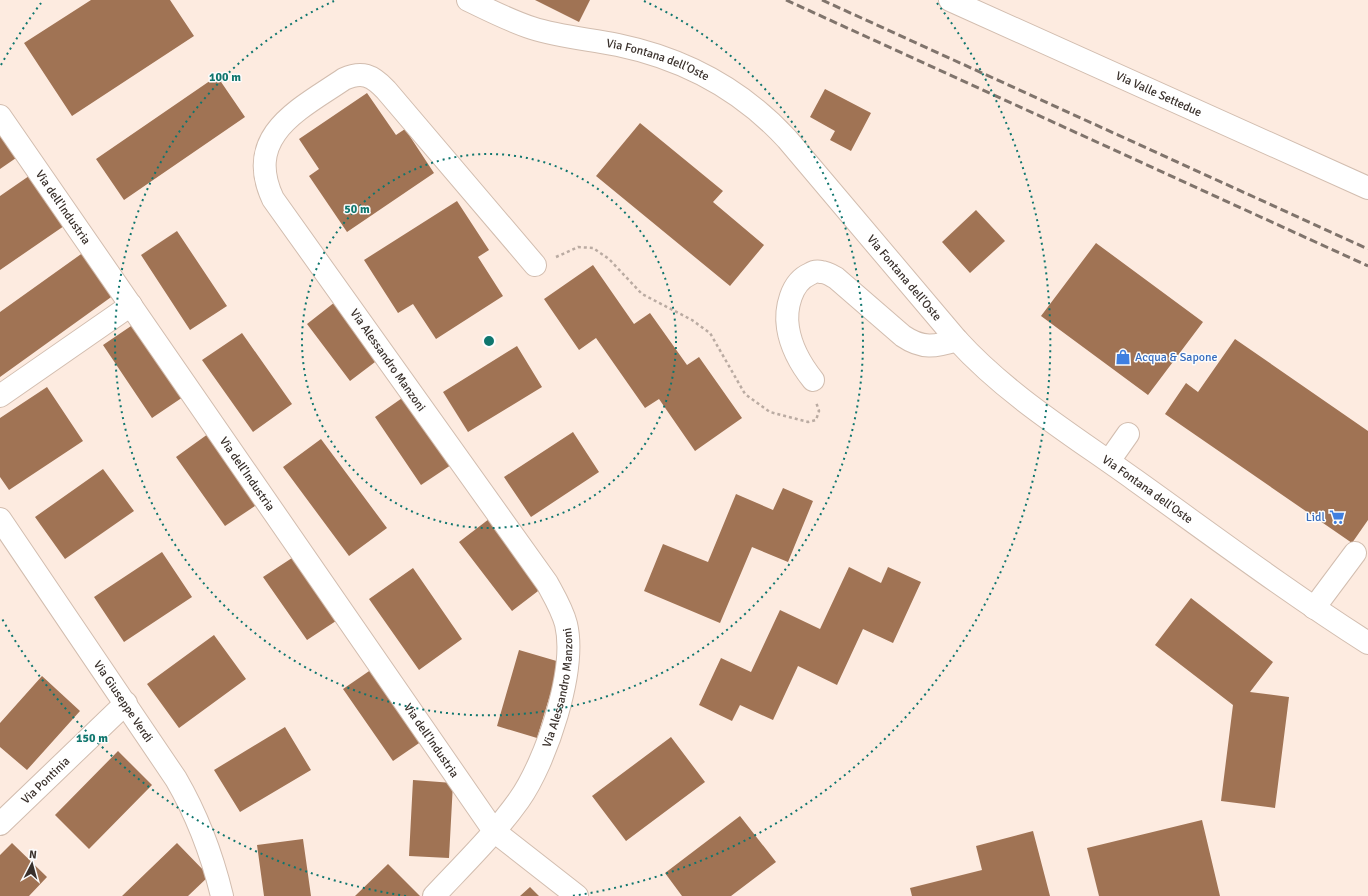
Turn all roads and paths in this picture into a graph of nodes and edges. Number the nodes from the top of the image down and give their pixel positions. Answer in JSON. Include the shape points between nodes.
{"nodes":[{"id":1,"x":468,"y":0,"type":"edge"},
{"id":2,"x":950,"y":0,"type":"edge"},
{"id":3,"x":0,"y":116,"type":"edge"},
{"id":4,"x":1368,"y":188,"type":"edge"},
{"id":5,"x":535,"y":265,"type":"joint"},
{"id":6,"x":131,"y":305,"type":"junction"},
{"id":7,"x":957,"y":340,"type":"junction"},
{"id":8,"x":812,"y":389,"type":"joint"},
{"id":9,"x":0,"y":396,"type":"edge"},
{"id":10,"x":1128,"y":434,"type":"dead end"},
{"id":11,"x":1109,"y":461,"type":"junction"},
{"id":12,"x":0,"y":519,"type":"edge"},
{"id":13,"x":1355,"y":553,"type":"dead end"},
{"id":14,"x":1317,"y":610,"type":"junction"},
{"id":15,"x":1368,"y":643,"type":"edge"},
{"id":16,"x":1368,"y":660,"type":"edge"},
{"id":17,"x":126,"y":703,"type":"junction"},
{"id":18,"x":0,"y":824,"type":"edge"},
{"id":19,"x":494,"y":831,"type":"junction"},
{"id":20,"x":217,"y":893,"type":"edge"},
{"id":21,"x":434,"y":896,"type":"edge"},
{"id":22,"x":577,"y":896,"type":"edge"}],
"edges":[{"from":1,"to":7,"type":"street","name":"Via Fontana dell'Oste","via":[[532,28],[627,47],[662,58],[694,70],[738,95],[768,119],[787,139]]},
{"from":2,"to":4,"type":"street","name":"Via Valle Settedue"},
{"from":3,"to":6,"type":"street","name":"Via dell'Industria"},
{"from":5,"to":8,"type":"path","via":[[578,247],[593,248],[609,259],[642,294],[692,320],[710,333],[745,394],[770,412],[808,422],[816,420],[819,411]]},
{"from":5,"to":19,"type":"street","name":"Via Alessandro Manzoni","via":[[374,79],[359,74],[344,79],[293,114],[280,126],[270,141],[265,157],[265,174],[274,199],[547,583],[563,616],[568,635],[568,662],[553,727],[534,776]]},
{"from":6,"to":9,"type":"street"},
{"from":6,"to":19,"type":"street","name":"Via dell'Industria"},
{"from":7,"to":8,"type":"street","via":[[933,346],[914,343],[836,278],[817,271],[799,282],[794,290],[787,316],[795,351]]},
{"from":7,"to":11,"type":"street","name":"Via Fontana dell'Oste","via":[[973,358],[1012,391]]},
{"from":10,"to":11,"type":"street"},
{"from":11,"to":14,"type":"street","name":"Via Fontana dell'Oste"},
{"from":12,"to":17,"type":"street","name":"Via Giuseppe Verdi"},
{"from":13,"to":14,"type":"street"},
{"from":14,"to":15,"type":"street","name":"Via Fontana dell'Oste"},
{"from":14,"to":16,"type":"street","name":"Via Fontana dell'Oste"},
{"from":17,"to":18,"type":"street","name":"Via Pontinia"},
{"from":17,"to":20,"type":"street","name":"Via Giuseppe Verdi","via":[[169,766],[188,800],[209,849]]},
{"from":19,"to":21,"type":"street","name":"Via Alessandro Manzoni"},
{"from":19,"to":22,"type":"street","name":"Via dell'Industria"}]}
